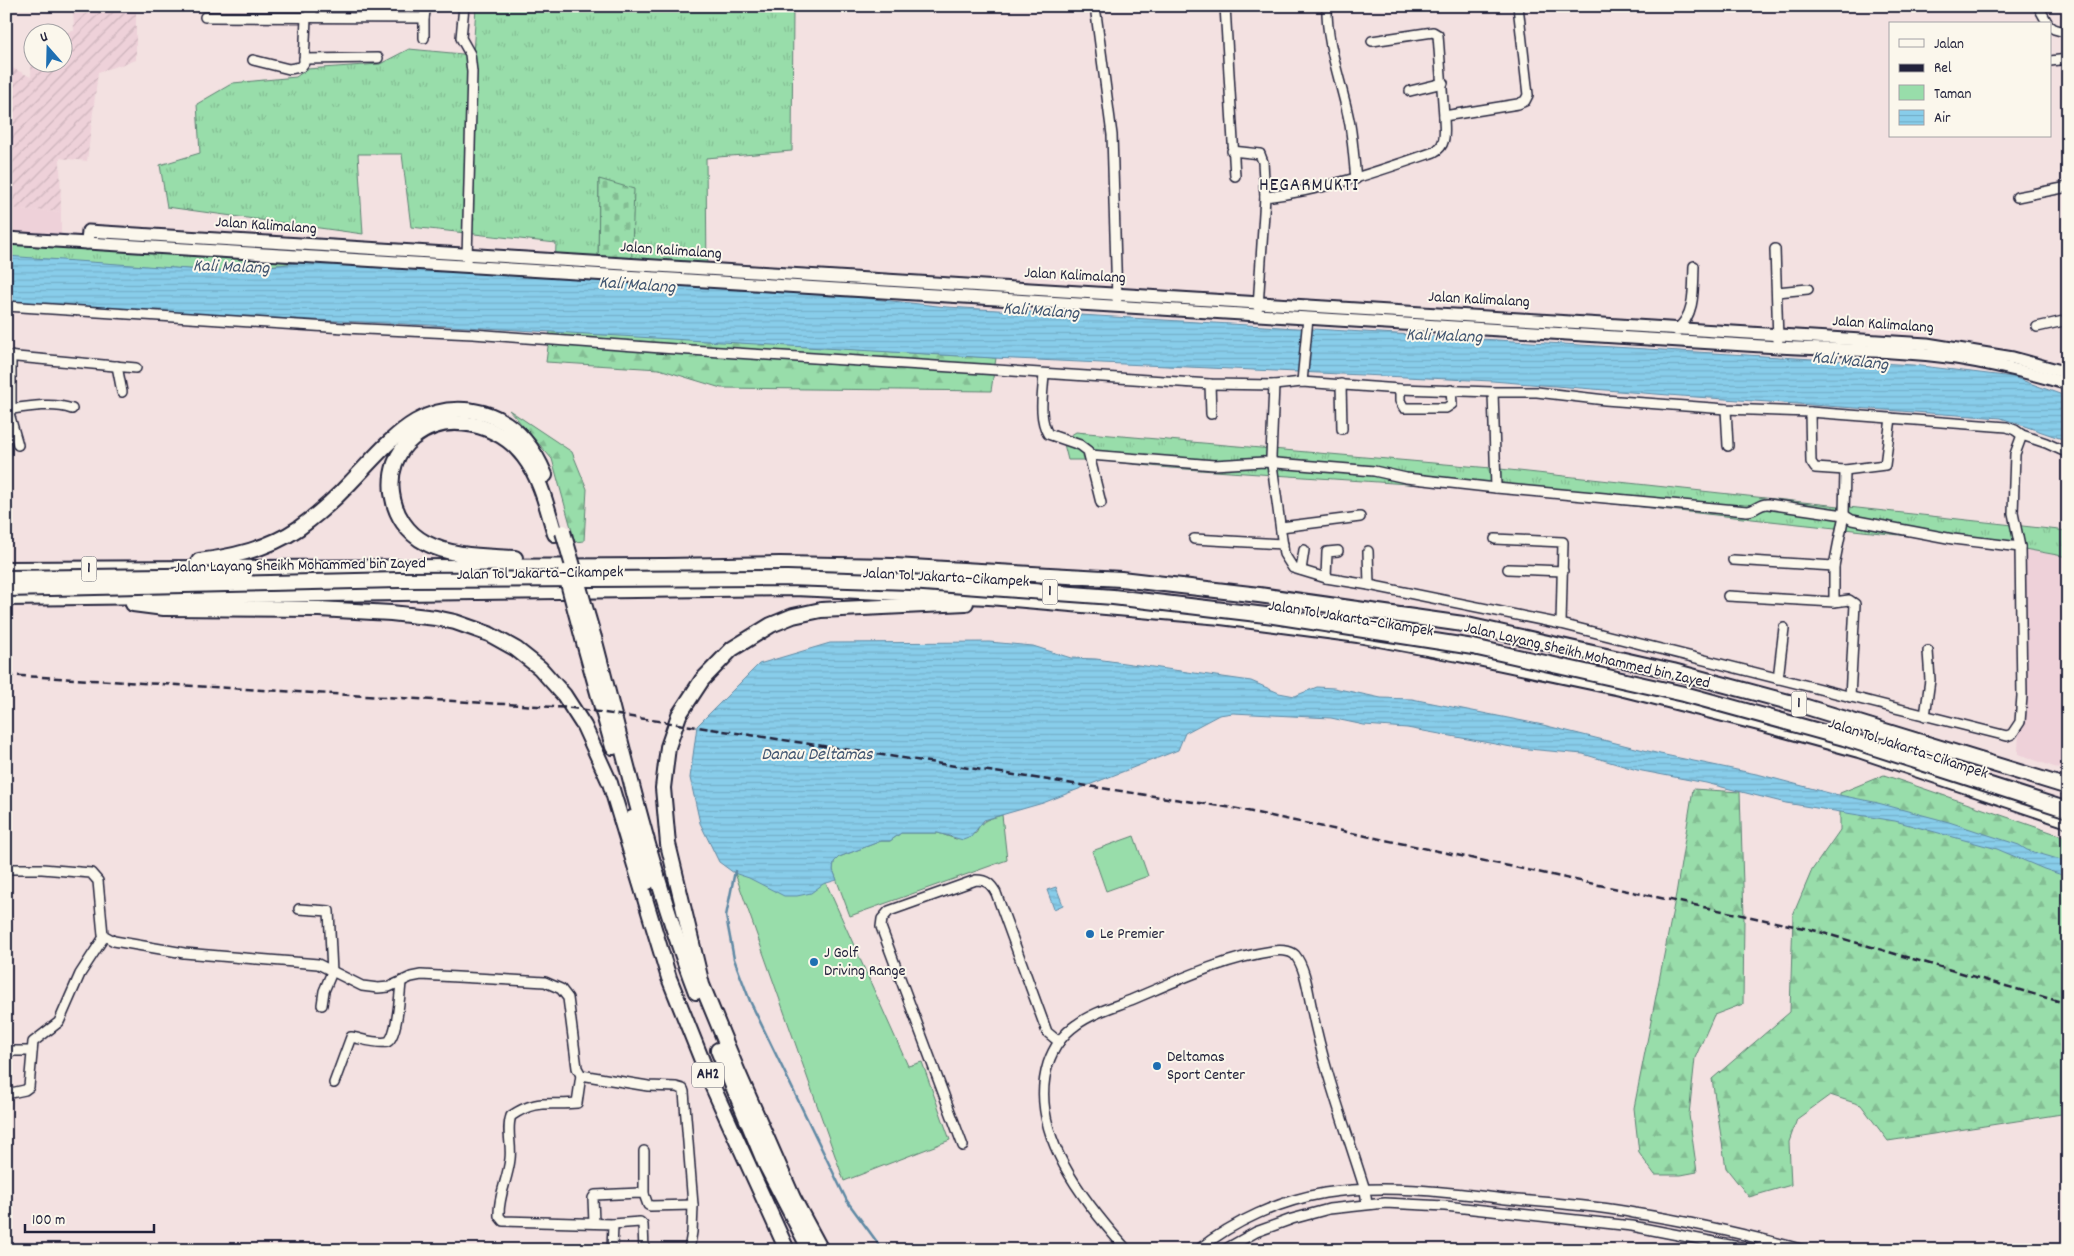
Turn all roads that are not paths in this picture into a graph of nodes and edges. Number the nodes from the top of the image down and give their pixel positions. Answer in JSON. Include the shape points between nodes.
{"nodes":[{"id":1,"x":316,"y":6,"type":"edge"},
{"id":2,"x":426,"y":6,"type":"edge"},
{"id":3,"x":464,"y":6,"type":"edge"},
{"id":4,"x":1095,"y":6,"type":"edge"},
{"id":5,"x":1225,"y":6,"type":"edge"},
{"id":6,"x":1327,"y":6,"type":"edge"},
{"id":7,"x":1518,"y":6,"type":"edge"},
{"id":8,"x":2038,"y":6,"type":"edge"},
{"id":9,"x":205,"y":17,"type":"dead end"},
{"id":10,"x":306,"y":18,"type":"junction"},
{"id":11,"x":424,"y":18,"type":"junction"},
{"id":12,"x":2047,"y":22,"type":"edge"},
{"id":13,"x":2052,"y":27,"type":"edge"},
{"id":14,"x":2068,"y":33,"type":"edge"},
{"id":15,"x":424,"y":38,"type":"dead end"},
{"id":16,"x":1372,"y":41,"type":"dead end"},
{"id":17,"x":378,"y":58,"type":"dead end"},
{"id":18,"x":304,"y":59,"type":"junction"},
{"id":19,"x":2068,"y":59,"type":"edge"},
{"id":20,"x":253,"y":60,"type":"dead end"},
{"id":21,"x":2052,"y":61,"type":"edge"},
{"id":22,"x":1443,"y":83,"type":"junction"},
{"id":23,"x":1410,"y":91,"type":"dead end"},
{"id":24,"x":1444,"y":116,"type":"junction"},
{"id":25,"x":1232,"y":151,"type":"junction"},
{"id":26,"x":1234,"y":176,"type":"dead end"},
{"id":27,"x":1356,"y":179,"type":"junction"},
{"id":28,"x":2068,"y":187,"type":"edge"},
{"id":29,"x":1265,"y":197,"type":"junction"},
{"id":30,"x":2017,"y":197,"type":"dead end"},
{"id":31,"x":6,"y":238,"type":"edge"},
{"id":32,"x":1775,"y":249,"type":"dead end"},
{"id":33,"x":467,"y":260,"type":"junction"},
{"id":34,"x":1694,"y":266,"type":"dead end"},
{"id":35,"x":1808,"y":289,"type":"dead end"},
{"id":36,"x":1777,"y":292,"type":"junction"},
{"id":37,"x":1117,"y":294,"type":"junction"},
{"id":38,"x":1258,"y":303,"type":"junction"},
{"id":39,"x":6,"y":306,"type":"edge"},
{"id":40,"x":1118,"y":306,"type":"junction"},
{"id":41,"x":1258,"y":315,"type":"junction"},
{"id":42,"x":2068,"y":320,"type":"edge"},
{"id":43,"x":1308,"y":324,"type":"junction"},
{"id":44,"x":2037,"y":327,"type":"dead end"},
{"id":45,"x":1678,"y":329,"type":"junction"},
{"id":46,"x":1777,"y":335,"type":"junction"},
{"id":47,"x":1677,"y":341,"type":"junction"},
{"id":48,"x":1778,"y":348,"type":"junction"},
{"id":49,"x":9,"y":356,"type":"edge"},
{"id":50,"x":117,"y":366,"type":"junction"},
{"id":51,"x":136,"y":368,"type":"dead end"},
{"id":52,"x":2068,"y":373,"type":"edge"},
{"id":53,"x":1044,"y":374,"type":"junction"},
{"id":54,"x":1302,"y":378,"type":"junction"},
{"id":55,"x":1210,"y":384,"type":"junction"},
{"id":56,"x":1341,"y":384,"type":"junction"},
{"id":57,"x":2068,"y":384,"type":"edge"},
{"id":58,"x":1274,"y":385,"type":"junction"},
{"id":59,"x":1400,"y":389,"type":"junction"},
{"id":60,"x":1451,"y":390,"type":"junction"},
{"id":61,"x":122,"y":392,"type":"dead end"},
{"id":62,"x":1492,"y":392,"type":"junction"},
{"id":63,"x":8,"y":409,"type":"edge"},
{"id":64,"x":72,"y":409,"type":"dead end"},
{"id":65,"x":1726,"y":409,"type":"junction"},
{"id":66,"x":1810,"y":412,"type":"junction"},
{"id":67,"x":1211,"y":414,"type":"dead end"},
{"id":68,"x":1891,"y":418,"type":"junction"},
{"id":69,"x":1342,"y":429,"type":"dead end"},
{"id":70,"x":2022,"y":435,"type":"junction"},
{"id":71,"x":18,"y":445,"type":"dead end"},
{"id":72,"x":1728,"y":446,"type":"dead end"},
{"id":73,"x":2068,"y":453,"type":"edge"},
{"id":74,"x":1090,"y":455,"type":"junction"},
{"id":75,"x":1272,"y":464,"type":"junction"},
{"id":76,"x":1845,"y":470,"type":"junction"},
{"id":77,"x":1496,"y":488,"type":"junction"},
{"id":78,"x":1101,"y":503,"type":"dead end"},
{"id":79,"x":1844,"y":515,"type":"junction"},
{"id":80,"x":1360,"y":517,"type":"dead end"},
{"id":81,"x":1281,"y":526,"type":"junction"},
{"id":82,"x":559,"y":533,"type":"junction"},
{"id":83,"x":1194,"y":539,"type":"dead end"},
{"id":84,"x":1495,"y":539,"type":"dead end"},
{"id":85,"x":1283,"y":544,"type":"junction"},
{"id":86,"x":2020,"y":547,"type":"junction"},
{"id":87,"x":1304,"y":550,"type":"dead end"},
{"id":88,"x":1338,"y":551,"type":"dead end"},
{"id":89,"x":1368,"y":551,"type":"dead end"},
{"id":90,"x":1734,"y":560,"type":"dead end"},
{"id":91,"x":780,"y":564,"type":"junction"},
{"id":92,"x":1834,"y":566,"type":"junction"},
{"id":93,"x":139,"y":568,"type":"junction"},
{"id":94,"x":6,"y":569,"type":"edge"},
{"id":95,"x":1508,"y":569,"type":"dead end"},
{"id":96,"x":1301,"y":570,"type":"junction"},
{"id":97,"x":1563,"y":571,"type":"junction"},
{"id":98,"x":6,"y":578,"type":"edge"},
{"id":99,"x":1326,"y":578,"type":"junction"},
{"id":100,"x":1369,"y":584,"type":"junction"},
{"id":101,"x":6,"y":589,"type":"edge"},
{"id":102,"x":1728,"y":596,"type":"dead end"},
{"id":103,"x":6,"y":598,"type":"edge"},
{"id":104,"x":88,"y":598,"type":"junction"},
{"id":105,"x":1039,"y":601,"type":"junction"},
{"id":106,"x":1834,"y":602,"type":"junction"},
{"id":107,"x":1560,"y":624,"type":"junction"},
{"id":108,"x":1784,"y":628,"type":"dead end"},
{"id":109,"x":588,"y":638,"type":"junction"},
{"id":110,"x":1928,"y":651,"type":"dead end"},
{"id":111,"x":1778,"y":679,"type":"junction"},
{"id":112,"x":1850,"y":697,"type":"junction"},
{"id":113,"x":1925,"y":716,"type":"junction"},
{"id":114,"x":2068,"y":787,"type":"edge"},
{"id":115,"x":2068,"y":800,"type":"edge"},
{"id":116,"x":2068,"y":810,"type":"edge"},
{"id":117,"x":2068,"y":820,"type":"edge"},
{"id":118,"x":6,"y":869,"type":"edge"},
{"id":119,"x":646,"y":892,"type":"junction"},
{"id":120,"x":299,"y":909,"type":"dead end"},
{"id":121,"x":104,"y":937,"type":"junction"},
{"id":122,"x":332,"y":972,"type":"junction"},
{"id":123,"x":401,"y":982,"type":"junction"},
{"id":124,"x":322,"y":1004,"type":"dead end"},
{"id":125,"x":1059,"y":1042,"type":"junction"},
{"id":126,"x":6,"y":1051,"type":"edge"},
{"id":127,"x":32,"y":1052,"type":"junction"},
{"id":128,"x":581,"y":1075,"type":"junction"},
{"id":129,"x":334,"y":1083,"type":"dead end"},
{"id":130,"x":10,"y":1093,"type":"dead end"},
{"id":131,"x":963,"y":1146,"type":"dead end"},
{"id":132,"x":644,"y":1151,"type":"dead end"},
{"id":133,"x":1365,"y":1190,"type":"junction"},
{"id":134,"x":644,"y":1194,"type":"junction"},
{"id":135,"x":1367,"y":1204,"type":"junction"},
{"id":136,"x":693,"y":1205,"type":"junction"},
{"id":137,"x":1633,"y":1212,"type":"junction"},
{"id":138,"x":594,"y":1223,"type":"junction"},
{"id":139,"x":613,"y":1224,"type":"junction"},
{"id":140,"x":1632,"y":1226,"type":"junction"},
{"id":141,"x":612,"y":1250,"type":"edge"},
{"id":142,"x":644,"y":1250,"type":"edge"},
{"id":143,"x":689,"y":1250,"type":"edge"},
{"id":144,"x":787,"y":1250,"type":"edge"},
{"id":145,"x":797,"y":1250,"type":"edge"},
{"id":146,"x":810,"y":1250,"type":"edge"},
{"id":147,"x":821,"y":1250,"type":"edge"},
{"id":148,"x":1127,"y":1250,"type":"edge"},
{"id":149,"x":1198,"y":1250,"type":"edge"},
{"id":150,"x":1224,"y":1250,"type":"edge"},
{"id":151,"x":1755,"y":1250,"type":"edge"},
{"id":152,"x":1804,"y":1250,"type":"edge"}],
"edges":[{"from":1,"to":10,"type":"street"},
{"from":2,"to":11,"type":"street"},
{"from":3,"to":33,"type":"street","via":[[461,38],[470,54],[472,72]]},
{"from":4,"to":37,"type":"street","via":[[1112,135]]},
{"from":5,"to":25,"type":"street"},
{"from":6,"to":27,"type":"street","via":[[1350,125]]},
{"from":7,"to":24,"type":"street","via":[[1528,95],[1525,101]]},
{"from":8,"to":12,"type":"street"},
{"from":9,"to":10,"type":"street"},
{"from":10,"to":11,"type":"street"},
{"from":10,"to":18,"type":"street"},
{"from":11,"to":15,"type":"street"},
{"from":13,"to":14,"type":"street"},
{"from":16,"to":22,"type":"street","via":[[1435,32],[1440,37]]},
{"from":17,"to":18,"type":"street"},
{"from":18,"to":20,"type":"street","via":[[303,65],[294,69]]},
{"from":19,"to":21,"type":"street"},
{"from":22,"to":23,"type":"street"},
{"from":22,"to":24,"type":"street"},
{"from":24,"to":27,"type":"street","via":[[1444,142],[1440,149]]},
{"from":25,"to":26,"type":"street"},
{"from":25,"to":29,"type":"street","via":[[1260,154]]},
{"from":27,"to":29,"type":"street","via":[[1299,193]]},
{"from":28,"to":30,"type":"street"},
{"from":29,"to":38,"type":"street"},
{"from":31,"to":33,"type":"main road","name":"Jalan Kalimalang","via":[[88,237]]},
{"from":32,"to":36,"type":"street"},
{"from":33,"to":37,"type":"main road","name":"Jalan Kalimalang"},
{"from":33,"to":40,"type":"main road","name":"Jalan Kalimalang"},
{"from":34,"to":45,"type":"street","via":[[1690,309],[1684,324]]},
{"from":35,"to":36,"type":"street"},
{"from":36,"to":46,"type":"street"},
{"from":37,"to":38,"type":"main road","name":"Jalan Kalimalang"},
{"from":37,"to":40,"type":"street"},
{"from":38,"to":41,"type":"street"},
{"from":38,"to":45,"type":"main road","name":"Jalan Kalimalang"},
{"from":39,"to":53,"type":"street","via":[[473,334]]},
{"from":40,"to":41,"type":"main road","name":"Jalan Kalimalang"},
{"from":41,"to":43,"type":"main road","name":"Jalan Kalimalang"},
{"from":42,"to":44,"type":"street"},
{"from":43,"to":47,"type":"main road","name":"Jalan Kalimalang"},
{"from":43,"to":54,"type":"street"},
{"from":45,"to":46,"type":"main road","name":"Jalan Kalimalang"},
{"from":45,"to":47,"type":"street"},
{"from":46,"to":48,"type":"street"},
{"from":46,"to":52,"type":"main road","name":"Jalan Kalimalang","via":[[1954,347],[2014,358]]},
{"from":47,"to":48,"type":"main road","name":"Jalan Kalimalang"},
{"from":48,"to":57,"type":"main road","name":"Jalan Kalimalang","via":[[1954,358],[2034,373]]},
{"from":49,"to":50,"type":"street"},
{"from":49,"to":63,"type":"street"},
{"from":50,"to":51,"type":"street"},
{"from":50,"to":61,"type":"street"},
{"from":53,"to":55,"type":"street"},
{"from":53,"to":74,"type":"street","via":[[1044,428],[1048,434],[1080,445]]},
{"from":54,"to":56,"type":"street"},
{"from":54,"to":58,"type":"street"},
{"from":55,"to":58,"type":"street"},
{"from":55,"to":67,"type":"street"},
{"from":56,"to":59,"type":"street"},
{"from":56,"to":69,"type":"street"},
{"from":58,"to":75,"type":"street"},
{"from":59,"to":60,"type":"street"},
{"from":59,"to":60,"type":"street","via":[[1404,408],[1446,408],[1451,406]]},
{"from":60,"to":62,"type":"street"},
{"from":62,"to":65,"type":"street","via":[[1537,392]]},
{"from":62,"to":77,"type":"street"},
{"from":63,"to":64,"type":"street","via":[[60,406]]},
{"from":63,"to":71,"type":"street"},
{"from":65,"to":66,"type":"street"},
{"from":65,"to":72,"type":"street"},
{"from":66,"to":68,"type":"street"},
{"from":66,"to":76,"type":"street","via":[[1813,467]]},
{"from":68,"to":70,"type":"street","via":[[2007,427]]},
{"from":68,"to":76,"type":"street","via":[[1886,464]]},
{"from":70,"to":73,"type":"street"},
{"from":70,"to":86,"type":"street","via":[[2015,454],[2014,513]]},
{"from":74,"to":75,"type":"street","via":[[1214,465]]},
{"from":74,"to":78,"type":"street"},
{"from":75,"to":77,"type":"street","via":[[1374,471],[1406,478]]},
{"from":75,"to":81,"type":"street"},
{"from":76,"to":79,"type":"street"},
{"from":77,"to":79,"type":"street","via":[[1748,511],[1765,504]]},
{"from":79,"to":86,"type":"street","via":[[1852,520],[1953,539]]},
{"from":79,"to":92,"type":"street"},
{"from":80,"to":81,"type":"street"},
{"from":81,"to":85,"type":"street"},
{"from":82,"to":91,"type":"highway","via":[[532,468],[517,448],[495,432],[466,423],[435,427],[406,444],[396,463],[392,487],[400,521],[415,537],[444,550],[516,559],[753,558]]},
{"from":82,"to":93,"type":"highway","via":[[548,483],[527,442],[512,427],[489,415],[459,410],[431,414],[401,430],[325,507],[286,537],[226,556]]},
{"from":82,"to":109,"type":"highway","bridge":true},
{"from":83,"to":85,"type":"street"},
{"from":84,"to":97,"type":"street","via":[[1563,542]]},
{"from":85,"to":96,"type":"street","via":[[1290,565]]},
{"from":86,"to":113,"type":"street","via":[[2022,696],[2017,728],[2007,736]]},
{"from":87,"to":96,"type":"street"},
{"from":88,"to":99,"type":"street","via":[[1327,552]]},
{"from":89,"to":100,"type":"street"},
{"from":90,"to":92,"type":"street"},
{"from":91,"to":93,"type":"highway","name":"Jalan Tol Jakarta–Cikampek","number":"1"},
{"from":91,"to":114,"type":"highway","name":"Jalan Tol Jakarta–Cikampek","number":"1","via":[[894,566],[1121,579],[1463,624],[1672,671],[1800,705]]},
{"from":92,"to":106,"type":"street"},
{"from":93,"to":94,"type":"highway","name":"Jalan Tol Jakarta–Cikampek","number":"1"},
{"from":95,"to":97,"type":"street"},
{"from":96,"to":99,"type":"street"},
{"from":97,"to":107,"type":"street"},
{"from":98,"to":115,"type":"highway","name":"Jalan Layang Sheikh Mohammed bin Zayed","number":"1","bridge":true,"via":[[518,572],[890,574],[1121,592],[1269,608],[1469,639],[1686,684],[1846,728]]},
{"from":99,"to":100,"type":"street"},
{"from":100,"to":107,"type":"street"},
{"from":101,"to":116,"type":"highway","name":"Jalan Layang Sheikh Mohammed bin Zayed","number":"1","bridge":true,"via":[[399,580],[787,578],[910,582],[1113,597],[1274,616],[1502,653],[1684,694],[1834,735]]},
{"from":102,"to":106,"type":"street"},
{"from":103,"to":104,"type":"highway","name":"Jalan Tol Jakarta–Cikampek","number":"1"},
{"from":104,"to":105,"type":"highway","name":"Jalan Tol Jakarta–Cikampek","number":"1","via":[[795,588]]},
{"from":104,"to":119,"type":"highway","via":[[164,608],[319,609],[414,615],[455,622],[489,634],[527,657],[549,678],[574,710],[610,783]]},
{"from":105,"to":117,"type":"highway","name":"Jalan Tol Jakarta–Cikampek","number":"1","via":[[1221,617],[1358,635],[1620,688],[1859,750]]},
{"from":105,"to":147,"type":"highway","via":[[836,608],[782,619],[742,641],[711,669],[687,701],[672,733],[663,774],[665,827],[702,984],[793,1198]]},
{"from":106,"to":112,"type":"street","via":[[1849,600],[1855,604]]},
{"from":107,"to":111,"type":"street"},
{"from":108,"to":111,"type":"street"},
{"from":109,"to":119,"type":"highway"},
{"from":109,"to":146,"type":"highway","number":"AH2","via":[[680,948],[765,1163]]},
{"from":110,"to":113,"type":"street","via":[[1930,680]]},
{"from":111,"to":112,"type":"street"},
{"from":112,"to":113,"type":"street"},
{"from":118,"to":121,"type":"street","via":[[91,873],[98,881]]},
{"from":119,"to":144,"type":"highway","number":"AH2","via":[[669,978],[711,1083]]},
{"from":119,"to":145,"type":"highway","number":"AH2","via":[[719,1083]]},
{"from":120,"to":122,"type":"street","via":[[329,911]]},
{"from":121,"to":122,"type":"street","via":[[184,954],[318,964]]},
{"from":121,"to":127,"type":"street","via":[[80,974],[61,1019],[35,1040]]},
{"from":122,"to":123,"type":"street","via":[[362,986],[385,988]]},
{"from":122,"to":124,"type":"street"},
{"from":123,"to":128,"type":"street","via":[[421,975],[545,982],[562,989],[568,998]]},
{"from":123,"to":129,"type":"street","via":[[392,1039],[382,1042],[351,1037]]},
{"from":125,"to":131,"type":"street","via":[[1047,1032],[991,884],[976,880],[889,912],[882,918],[881,927]]},
{"from":125,"to":133,"type":"street","via":[[1076,1025],[1162,987],[1244,957],[1288,952],[1294,955],[1302,968],[1317,1036]]},
{"from":125,"to":148,"type":"street","via":[[1048,1066],[1045,1117],[1062,1161],[1082,1196]]},
{"from":126,"to":127,"type":"street"},
{"from":127,"to":130,"type":"street","via":[[30,1085],[25,1090]]},
{"from":128,"to":136,"type":"street","via":[[628,1084],[683,1089]]},
{"from":128,"to":138,"type":"street","via":[[577,1103],[541,1103],[512,1116],[510,1160],[499,1216],[503,1221]]},
{"from":132,"to":134,"type":"street"},
{"from":133,"to":135,"type":"street"},
{"from":133,"to":137,"type":"street","via":[[1453,1193]]},
{"from":133,"to":149,"type":"street","via":[[1324,1193],[1285,1203],[1248,1218]]},
{"from":134,"to":136,"type":"street","via":[[650,1206]]},
{"from":134,"to":138,"type":"street","via":[[594,1195]]},
{"from":135,"to":140,"type":"street","via":[[1445,1206]]},
{"from":135,"to":150,"type":"street","via":[[1292,1218],[1256,1232]]},
{"from":136,"to":143,"type":"street"},
{"from":137,"to":140,"type":"street"},
{"from":137,"to":152,"type":"street"},
{"from":138,"to":139,"type":"street"},
{"from":139,"to":141,"type":"street"},
{"from":139,"to":142,"type":"street","via":[[642,1223]]},
{"from":140,"to":151,"type":"street"}]}
